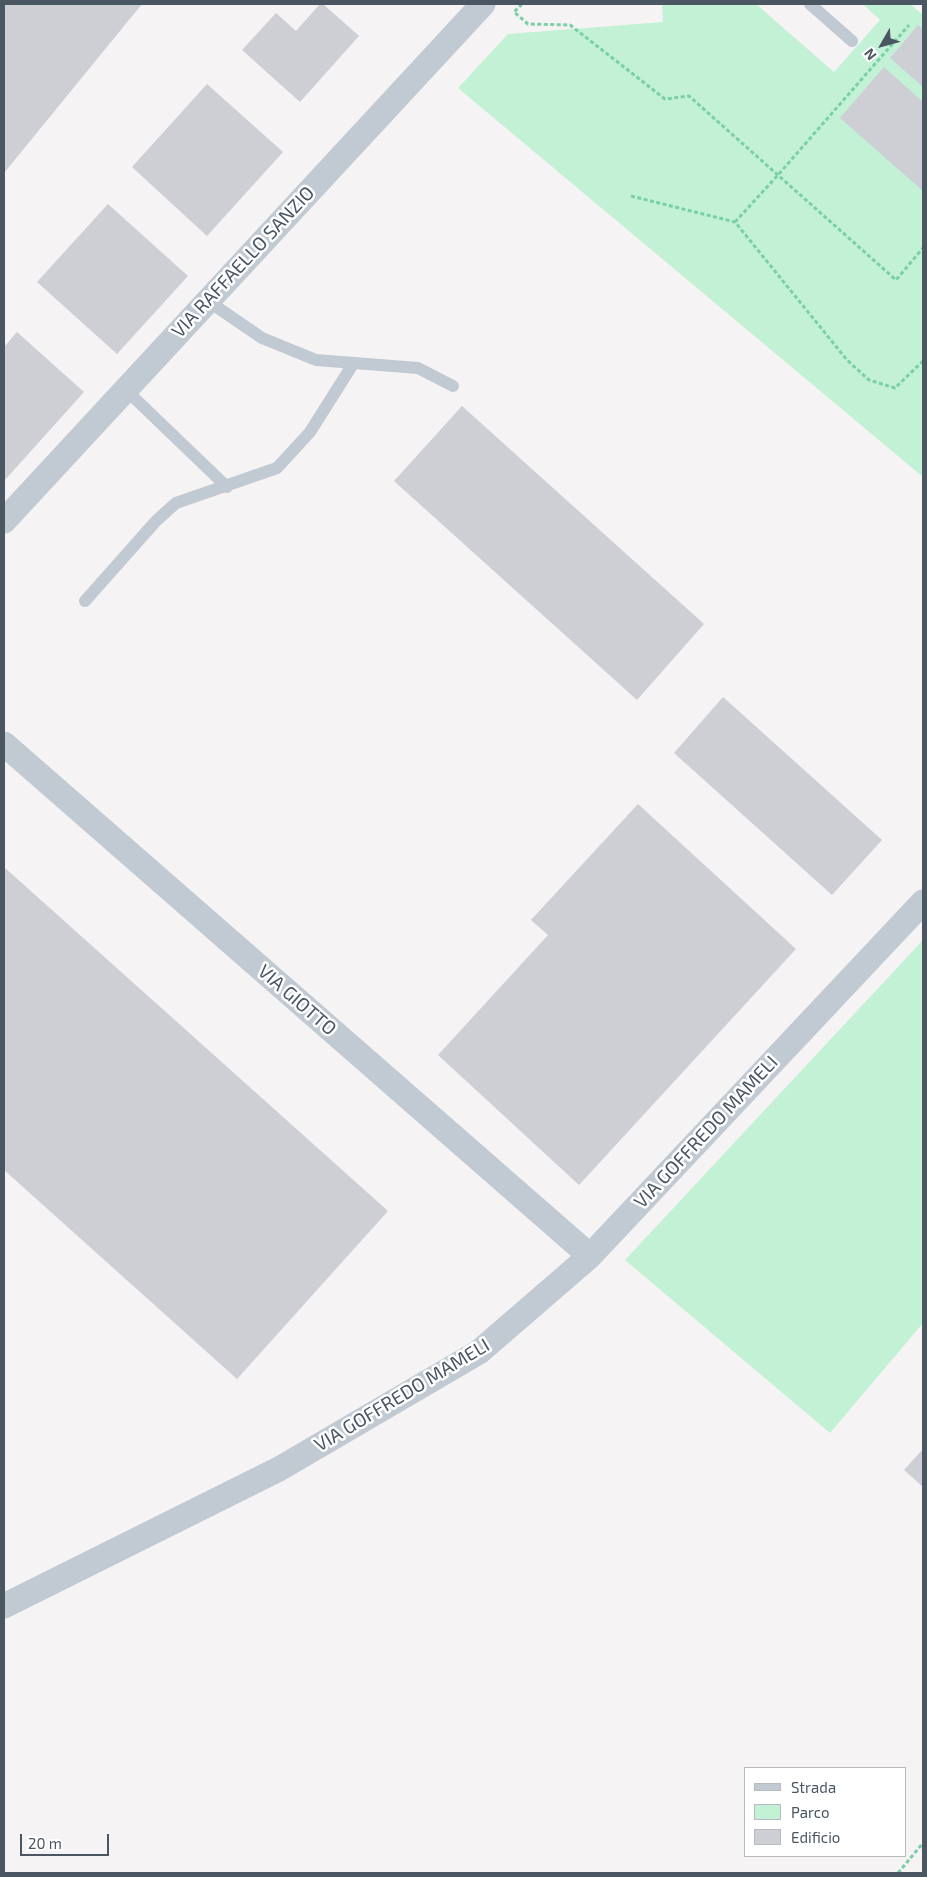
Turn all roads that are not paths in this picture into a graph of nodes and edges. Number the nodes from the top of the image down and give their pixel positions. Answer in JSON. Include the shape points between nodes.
{"nodes":[{"id":1,"x":483,"y":4,"type":"edge"},
{"id":2,"x":810,"y":4,"type":"edge"},
{"id":3,"x":852,"y":41,"type":"dead end"},
{"id":4,"x":208,"y":301,"type":"junction"},
{"id":5,"x":353,"y":364,"type":"junction"},
{"id":6,"x":453,"y":386,"type":"dead end"},
{"id":7,"x":124,"y":389,"type":"junction"},
{"id":8,"x":227,"y":486,"type":"junction"},
{"id":9,"x":4,"y":521,"type":"edge"},
{"id":10,"x":85,"y":601,"type":"dead end"},
{"id":11,"x":4,"y":744,"type":"edge"},
{"id":12,"x":923,"y":902,"type":"edge"},
{"id":13,"x":590,"y":1256,"type":"junction"},
{"id":14,"x":4,"y":1606,"type":"edge"}],
"edges":[{"from":1,"to":4,"type":"street","name":"VIA RAFFAELLO SANZIO"},
{"from":2,"to":3,"type":"lane"},
{"from":4,"to":5,"type":"lane","via":[[262,338],[316,360]]},
{"from":4,"to":7,"type":"street","name":"VIA RAFFAELLO SANZIO"},
{"from":5,"to":6,"type":"lane","via":[[418,368]]},
{"from":5,"to":8,"type":"lane","via":[[310,432],[277,468]]},
{"from":7,"to":8,"type":"lane"},
{"from":7,"to":9,"type":"street","name":"VIA RAFFAELLO SANZIO"},
{"from":8,"to":10,"type":"lane","via":[[176,503]]},
{"from":11,"to":13,"type":"street","name":"VIA GIOTTO"},
{"from":12,"to":13,"type":"street","name":"VIA GOFFREDO MAMELI"},
{"from":13,"to":14,"type":"street","name":"VIA GOFFREDO MAMELI","via":[[479,1352],[279,1470]]}]}
